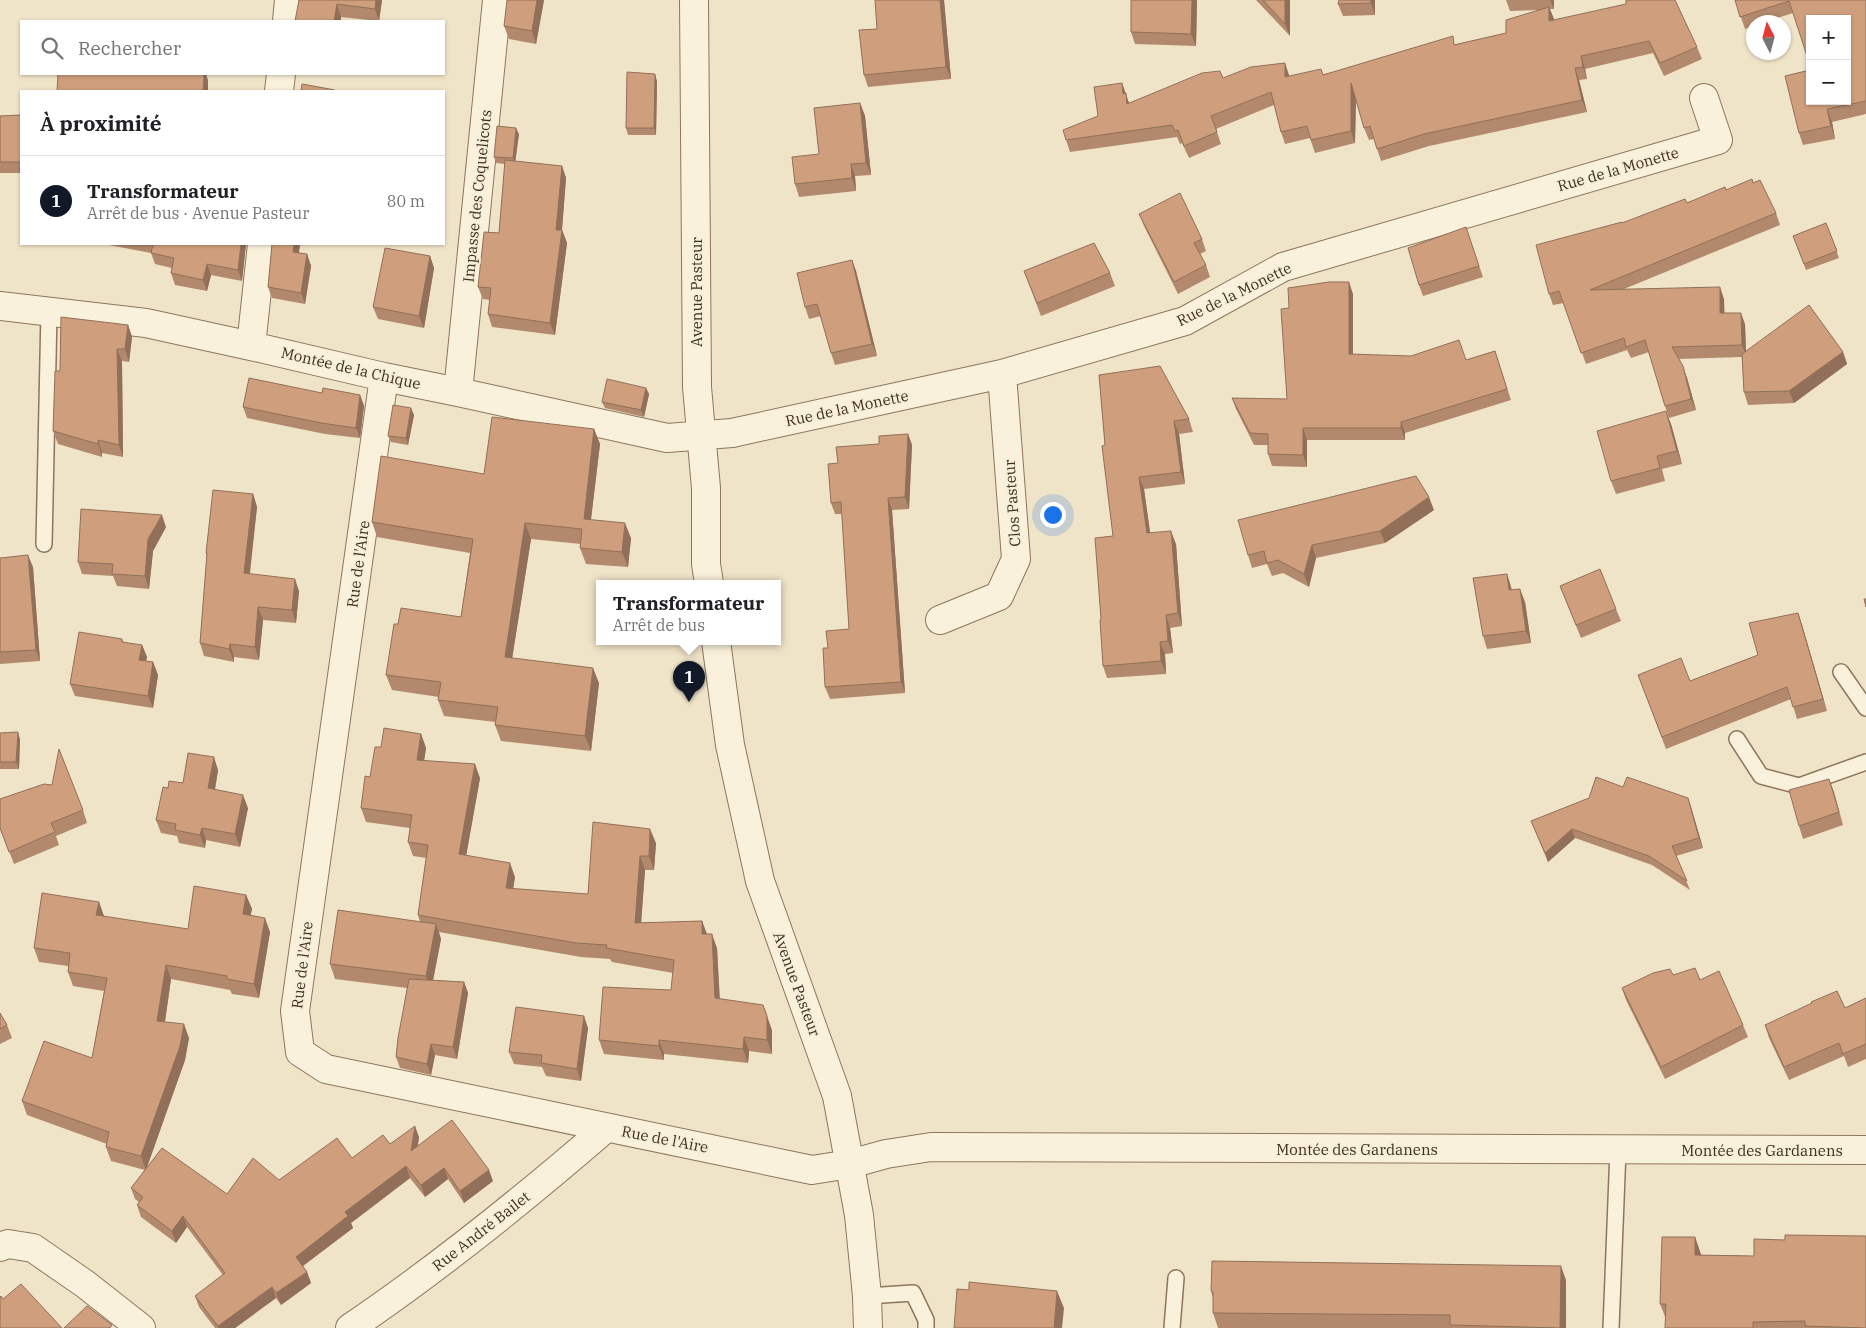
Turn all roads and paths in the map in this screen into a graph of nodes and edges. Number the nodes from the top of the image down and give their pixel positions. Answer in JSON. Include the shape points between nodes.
{"nodes":[{"id":1,"x":289,"y":0,"type":"edge"},
{"id":2,"x":497,"y":0,"type":"edge"},
{"id":3,"x":694,"y":0,"type":"edge"},
{"id":4,"x":287,"y":20,"type":"edge"},
{"id":5,"x":281,"y":75,"type":"edge"},
{"id":6,"x":279,"y":90,"type":"edge"},
{"id":7,"x":1704,"y":98,"type":"dead end"},
{"id":8,"x":262,"y":245,"type":"edge"},
{"id":9,"x":0,"y":306,"type":"edge"},
{"id":10,"x":49,"y":312,"type":"junction"},
{"id":11,"x":251,"y":346,"type":"junction"},
{"id":12,"x":1002,"y":374,"type":"junction"},
{"id":13,"x":384,"y":377,"type":"junction"},
{"id":14,"x":458,"y":392,"type":"junction"},
{"id":15,"x":701,"y":435,"type":"junction"},
{"id":16,"x":44,"y":544,"type":"dead end"},
{"id":17,"x":709,"y":580,"type":"edge"},
{"id":18,"x":940,"y":620,"type":"dead end"},
{"id":19,"x":717,"y":645,"type":"edge"},
{"id":20,"x":1841,"y":672,"type":"dead end"},
{"id":21,"x":1866,"y":708,"type":"edge"},
{"id":22,"x":1737,"y":739,"type":"dead end"},
{"id":23,"x":1866,"y":762,"type":"edge"},
{"id":24,"x":606,"y":1128,"type":"junction"},
{"id":25,"x":1618,"y":1150,"type":"junction"},
{"id":26,"x":1866,"y":1150,"type":"edge"},
{"id":27,"x":850,"y":1164,"type":"junction"},
{"id":28,"x":0,"y":1247,"type":"edge"},
{"id":29,"x":1176,"y":1278,"type":"dead end"},
{"id":30,"x":867,"y":1296,"type":"junction"},
{"id":31,"x":141,"y":1328,"type":"edge"},
{"id":32,"x":350,"y":1328,"type":"edge"},
{"id":33,"x":868,"y":1328,"type":"edge"},
{"id":34,"x":926,"y":1328,"type":"edge"},
{"id":35,"x":1172,"y":1328,"type":"edge"},
{"id":36,"x":1611,"y":1328,"type":"edge"}],
"edges":[{"from":1,"to":4,"type":"street"},
{"from":2,"to":14,"type":"street","name":"Impasse des Coquelicots"},
{"from":3,"to":15,"type":"street","name":"Avenue Pasteur","via":[[697,387]]},
{"from":5,"to":6,"type":"street"},
{"from":7,"to":12,"type":"street","name":"Rue de la Monette","via":[[1718,140],[1283,267],[1185,321]]},
{"from":8,"to":11,"type":"street"},
{"from":9,"to":10,"type":"street","name":"Montée de la Chique"},
{"from":10,"to":11,"type":"street","name":"Montée de la Chique","via":[[146,323]]},
{"from":10,"to":16,"type":"lane"},
{"from":11,"to":13,"type":"street","name":"Montée de la Chique"},
{"from":12,"to":15,"type":"street","name":"Rue de la Monette","via":[[732,433]]},
{"from":12,"to":18,"type":"street","name":"Clos Pasteur","via":[[1016,559],[999,596]]},
{"from":13,"to":14,"type":"street","name":"Montée de la Chique"},
{"from":13,"to":24,"type":"street","name":"Rue de l'Aire","via":[[295,1011],[300,1052],[326,1069]]},
{"from":14,"to":15,"type":"street","name":"Montée de la Chique","via":[[667,438]]},
{"from":15,"to":17,"type":"street","name":"Avenue Pasteur"},
{"from":19,"to":27,"type":"street","name":"Avenue Pasteur","via":[[730,745],[760,882],[837,1096]]},
{"from":20,"to":21,"type":"lane"},
{"from":22,"to":23,"type":"lane","via":[[1761,776],[1799,786]]},
{"from":24,"to":27,"type":"street","name":"Rue de l'Aire","via":[[812,1170]]},
{"from":24,"to":32,"type":"street","name":"Rue André Bailet","via":[[399,1295]]},
{"from":25,"to":26,"type":"street","name":"Montée des Gardanens"},
{"from":25,"to":27,"type":"street","name":"Montée des Gardanens","via":[[931,1147]]},
{"from":25,"to":36,"type":"lane"},
{"from":27,"to":30,"type":"street","name":"Avenue Pasteur"},
{"from":28,"to":31,"type":"street","via":[[8,1244],[33,1248]]},
{"from":29,"to":35,"type":"lane"},
{"from":30,"to":33,"type":"street","name":"Avenue Pasteur"},
{"from":30,"to":34,"type":"lane","via":[[912,1293],[926,1320]]}]}
